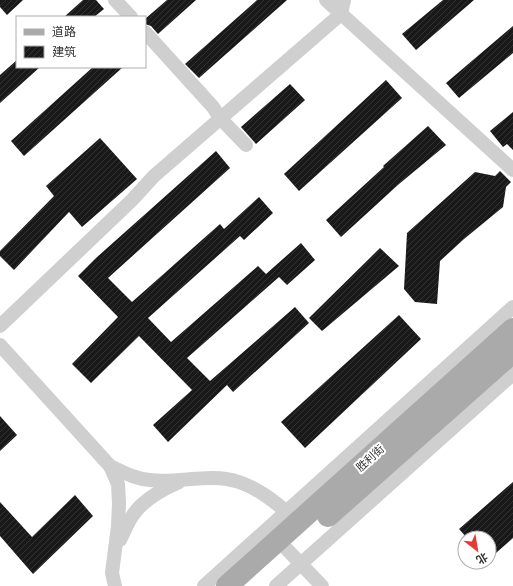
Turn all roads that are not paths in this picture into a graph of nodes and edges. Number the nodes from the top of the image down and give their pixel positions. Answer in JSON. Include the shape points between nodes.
{"nodes":[{"id":1,"x":115,"y":0,"type":"edge"},
{"id":2,"x":326,"y":0,"type":"edge"},
{"id":3,"x":344,"y":0,"type":"edge"},
{"id":4,"x":341,"y":14,"type":"junction"},
{"id":5,"x":130,"y":16,"type":"edge"},
{"id":6,"x":146,"y":33,"type":"edge"},
{"id":7,"x":220,"y":118,"type":"junction"},
{"id":8,"x":246,"y":145,"type":"dead end"},
{"id":9,"x":513,"y":170,"type":"edge"},
{"id":10,"x":513,"y":307,"type":"edge"},
{"id":11,"x":0,"y":326,"type":"edge"},
{"id":12,"x":513,"y":329,"type":"edge"},
{"id":13,"x":0,"y":345,"type":"edge"},
{"id":14,"x":513,"y":352,"type":"edge"},
{"id":15,"x":513,"y":374,"type":"edge"},
{"id":16,"x":110,"y":466,"type":"junction"},
{"id":17,"x":184,"y":480,"type":"junction"},
{"id":18,"x":292,"y":517,"type":"junction"},
{"id":19,"x":289,"y":551,"type":"junction"},
{"id":20,"x":114,"y":554,"type":"junction"},
{"id":21,"x":115,"y":586,"type":"edge"},
{"id":22,"x":204,"y":586,"type":"edge"},
{"id":23,"x":227,"y":586,"type":"edge"},
{"id":24,"x":250,"y":586,"type":"edge"},
{"id":25,"x":276,"y":586,"type":"edge"},
{"id":26,"x":322,"y":586,"type":"edge"}],
"edges":[{"from":1,"to":5,"type":"street"},
{"from":2,"to":4,"type":"street"},
{"from":3,"to":4,"type":"street"},
{"from":4,"to":7,"type":"street"},
{"from":4,"to":9,"type":"street"},
{"from":6,"to":7,"type":"street"},
{"from":7,"to":8,"type":"street"},
{"from":7,"to":11,"type":"street","via":[[154,176]]},
{"from":10,"to":18,"type":"street"},
{"from":12,"to":18,"type":"main road","name":"胜利街"},
{"from":13,"to":16,"type":"street"},
{"from":14,"to":19,"type":"main road","name":"胜利街"},
{"from":15,"to":19,"type":"street"},
{"from":16,"to":17,"type":"street","via":[[130,476],[150,480]]},
{"from":16,"to":20,"type":"street","via":[[118,484],[119,503]]},
{"from":17,"to":18,"type":"street","via":[[220,478],[237,481],[251,486],[274,501]]},
{"from":17,"to":20,"type":"street","via":[[150,498],[133,514]]},
{"from":18,"to":19,"type":"main road","name":"胜利街"},
{"from":18,"to":22,"type":"street"},
{"from":19,"to":23,"type":"main road","name":"胜利街"},
{"from":19,"to":24,"type":"main road","name":"胜利街"},
{"from":19,"to":25,"type":"street"},
{"from":19,"to":26,"type":"street"},
{"from":20,"to":21,"type":"street","via":[[112,573]]}]}
